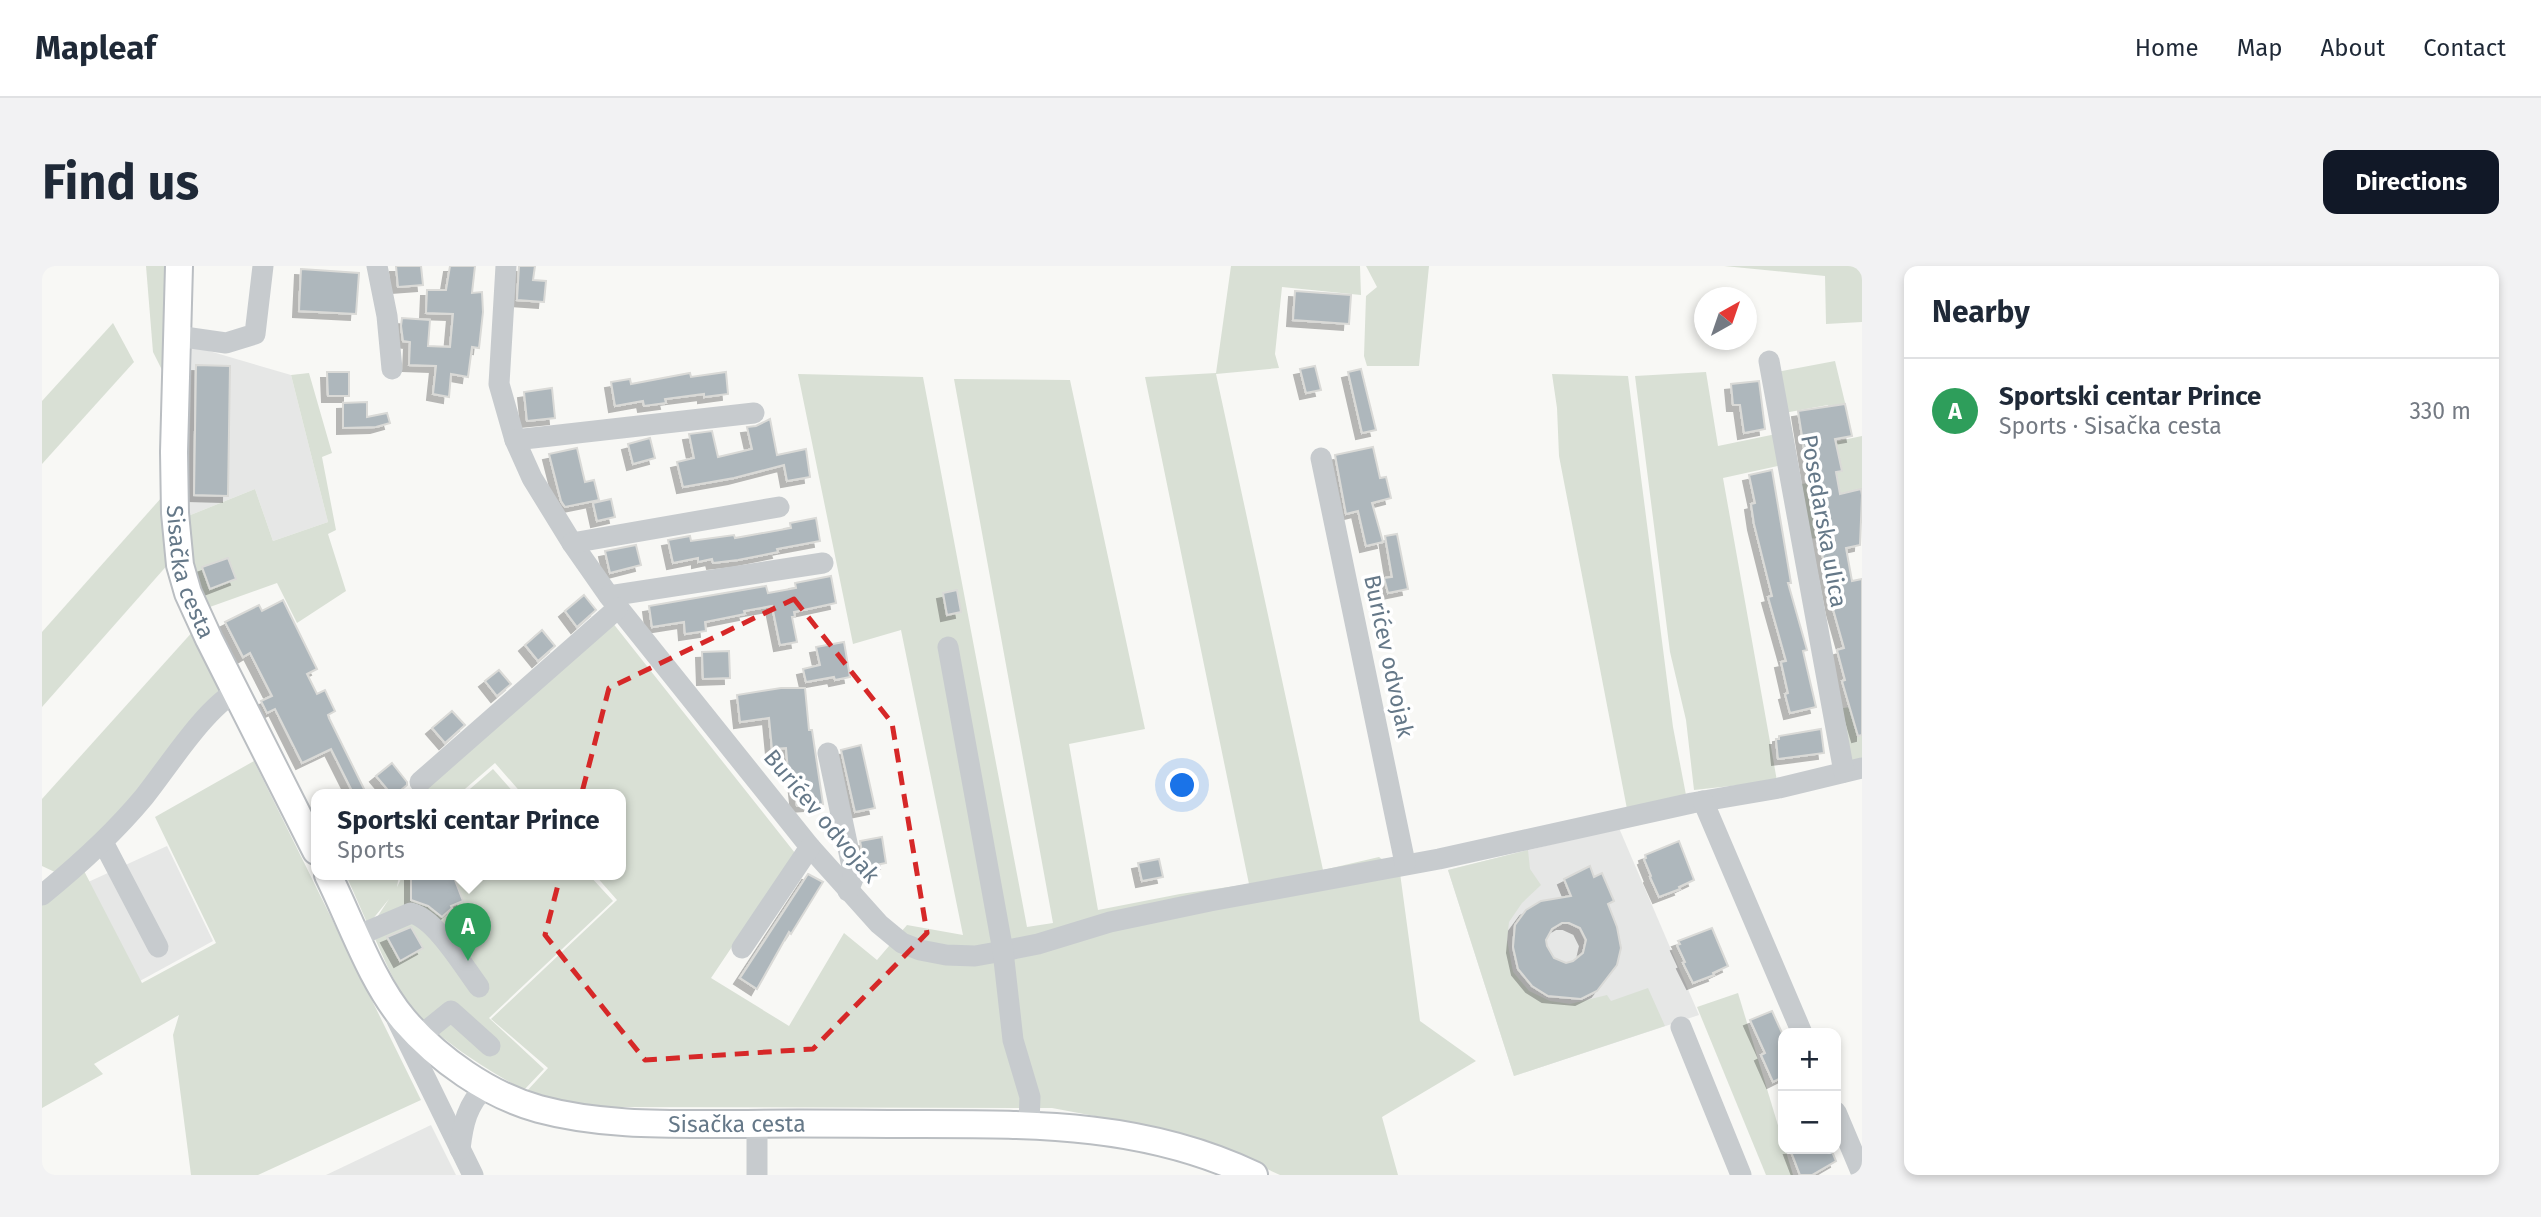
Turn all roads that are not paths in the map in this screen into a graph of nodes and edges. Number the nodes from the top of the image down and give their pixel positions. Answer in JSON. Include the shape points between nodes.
{"nodes":[{"id":1,"x":179,"y":266,"type":"edge"},
{"id":2,"x":263,"y":266,"type":"edge"},
{"id":3,"x":377,"y":266,"type":"edge"},
{"id":4,"x":506,"y":266,"type":"edge"},
{"id":5,"x":177,"y":336,"type":"junction"},
{"id":6,"x":1769,"y":361,"type":"dead end"},
{"id":7,"x":391,"y":369,"type":"dead end"},
{"id":8,"x":754,"y":413,"type":"dead end"},
{"id":9,"x":515,"y":440,"type":"junction"},
{"id":10,"x":1321,"y":458,"type":"dead end"},
{"id":11,"x":779,"y":507,"type":"dead end"},
{"id":12,"x":572,"y":543,"type":"junction"},
{"id":13,"x":823,"y":563,"type":"dead end"},
{"id":14,"x":614,"y":602,"type":"junction"},
{"id":15,"x":948,"y":647,"type":"dead end"},
{"id":16,"x":237,"y":691,"type":"junction"},
{"id":17,"x":828,"y":753,"type":"dead end"},
{"id":18,"x":1853,"y":770,"type":"edge"},
{"id":19,"x":420,"y":782,"type":"dead end"},
{"id":20,"x":1703,"y":801,"type":"junction"},
{"id":21,"x":1646,"y":813,"type":"joint"},
{"id":22,"x":311,"y":841,"type":"edge"},
{"id":23,"x":103,"y":842,"type":"junction"},
{"id":24,"x":810,"y":847,"type":"junction"},
{"id":25,"x":1405,"y":863,"type":"junction"},
{"id":26,"x":330,"y":880,"type":"edge"},
{"id":27,"x":848,"y":891,"type":"junction"},
{"id":28,"x":42,"y":895,"type":"edge"},
{"id":29,"x":357,"y":936,"type":"junction"},
{"id":30,"x":158,"y":947,"type":"dead end"},
{"id":31,"x":742,"y":948,"type":"dead end"},
{"id":32,"x":1003,"y":951,"type":"junction"},
{"id":33,"x":479,"y":987,"type":"dead end"},
{"id":34,"x":387,"y":998,"type":"junction"},
{"id":35,"x":1681,"y":1027,"type":"dead end"},
{"id":36,"x":1800,"y":1028,"type":"edge"},
{"id":37,"x":420,"y":1035,"type":"junction"},
{"id":38,"x":490,"y":1046,"type":"dead end"},
{"id":39,"x":486,"y":1086,"type":"junction"},
{"id":40,"x":757,"y":1124,"type":"junction"},
{"id":41,"x":1030,"y":1124,"type":"junction"},
{"id":42,"x":1841,"y":1124,"type":"edge"},
{"id":43,"x":460,"y":1149,"type":"junction"},
{"id":44,"x":1862,"y":1174,"type":"edge"},
{"id":45,"x":473,"y":1175,"type":"edge"},
{"id":46,"x":757,"y":1175,"type":"edge"},
{"id":47,"x":1254,"y":1175,"type":"edge"},
{"id":48,"x":1741,"y":1175,"type":"edge"}],
"edges":[{"from":1,"to":5,"type":"main road","name":"Sisačka cesta"},
{"from":2,"to":5,"type":"street","via":[[255,334],[226,343]]},
{"from":3,"to":7,"type":"street"},
{"from":4,"to":9,"type":"street","name":"Burićev odvojak","via":[[499,383]]},
{"from":5,"to":16,"type":"main road","name":"Sisačka cesta","via":[[174,464],[180,565],[188,593]]},
{"from":6,"to":18,"type":"street","name":"Posedarska ulica"},
{"from":8,"to":9,"type":"street"},
{"from":9,"to":12,"type":"street","name":"Burićev odvojak","via":[[532,478]]},
{"from":10,"to":25,"type":"street","name":"Burićev odvojak"},
{"from":11,"to":12,"type":"street"},
{"from":12,"to":14,"type":"street","name":"Burićev odvojak"},
{"from":13,"to":14,"type":"street"},
{"from":14,"to":19,"type":"street"},
{"from":14,"to":24,"type":"street","name":"Burićev odvojak"},
{"from":15,"to":32,"type":"street"},
{"from":16,"to":22,"type":"main road","name":"Sisačka cesta"},
{"from":16,"to":23,"type":"street","via":[[223,698],[206,717]]},
{"from":17,"to":27,"type":"street","via":[[854,876]]},
{"from":18,"to":20,"type":"street","name":"Posedarska ulica"},
{"from":20,"to":21,"type":"street","name":"Posedarska ulica"},
{"from":20,"to":36,"type":"street"},
{"from":21,"to":25,"type":"street","name":"Burićev odvojak"},
{"from":23,"to":28,"type":"street"},
{"from":23,"to":30,"type":"street"},
{"from":24,"to":27,"type":"street","name":"Burićev odvojak"},
{"from":24,"to":31,"type":"street"},
{"from":25,"to":32,"type":"street","name":"Burićev odvojak","via":[[1110,922]]},
{"from":26,"to":29,"type":"main road","name":"Sisačka cesta"},
{"from":27,"to":32,"type":"street","name":"Burićev odvojak","via":[[902,943],[946,955]]},
{"from":29,"to":33,"type":"street","via":[[411,913],[419,915]]},
{"from":29,"to":34,"type":"main road","name":"Sisačka cesta"},
{"from":32,"to":41,"type":"street","via":[[1013,1040],[1030,1097]]},
{"from":34,"to":37,"type":"main road","name":"Sisačka cesta"},
{"from":34,"to":43,"type":"street"},
{"from":35,"to":48,"type":"street"},
{"from":37,"to":38,"type":"street","via":[[451,1011]]},
{"from":37,"to":39,"type":"main road","name":"Sisačka cesta"},
{"from":39,"to":40,"type":"main road","name":"Sisačka cesta","via":[[538,1109],[585,1118],[649,1124]]},
{"from":39,"to":43,"type":"street","via":[[468,1108]]},
{"from":40,"to":41,"type":"main road","name":"Sisačka cesta"},
{"from":40,"to":46,"type":"street"},
{"from":41,"to":47,"type":"main road","name":"Sisačka cesta","via":[[1150,1140],[1200,1153]]},
{"from":42,"to":44,"type":"street"},
{"from":43,"to":45,"type":"street"}]}
